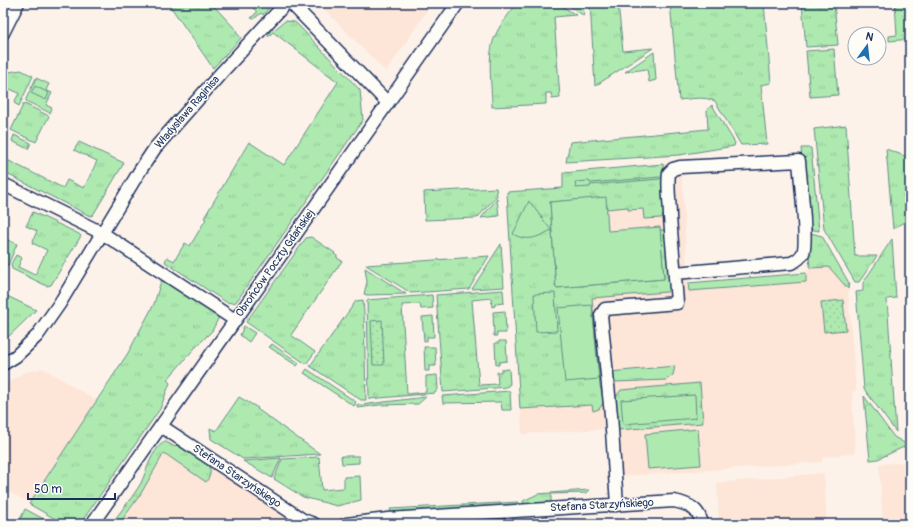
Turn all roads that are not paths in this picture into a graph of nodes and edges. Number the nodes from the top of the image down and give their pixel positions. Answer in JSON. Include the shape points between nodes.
{"nodes":[{"id":1,"x":18,"y":3,"type":"edge"},
{"id":2,"x":286,"y":3,"type":"edge"},
{"id":3,"x":291,"y":3,"type":"edge"},
{"id":4,"x":458,"y":3,"type":"edge"},
{"id":5,"x":4,"y":29,"type":"edge"},
{"id":6,"x":387,"y":102,"type":"junction"},
{"id":7,"x":3,"y":184,"type":"edge"},
{"id":8,"x":102,"y":233,"type":"junction"},
{"id":9,"x":675,"y":272,"type":"junction"},
{"id":10,"x":235,"y":320,"type":"junction"},
{"id":11,"x":3,"y":364,"type":"edge"},
{"id":12,"x":161,"y":426,"type":"junction"},
{"id":13,"x":617,"y":505,"type":"junction"},
{"id":14,"x":92,"y":524,"type":"edge"},
{"id":15,"x":314,"y":524,"type":"edge"},
{"id":16,"x":346,"y":524,"type":"edge"},
{"id":17,"x":702,"y":524,"type":"edge"}],
"edges":[{"from":1,"to":5,"type":"street"},
{"from":2,"to":8,"type":"street","name":"Władysława Raginisa","via":[[155,148]]},
{"from":3,"to":6,"type":"street"},
{"from":4,"to":6,"type":"street","name":"Obrońców Poczty Gdańskiej"},
{"from":6,"to":10,"type":"street","name":"Obrońców Poczty Gdańskiej"},
{"from":7,"to":8,"type":"street"},
{"from":8,"to":10,"type":"street"},
{"from":8,"to":11,"type":"street","name":"Władysława Raginisa","via":[[60,304],[36,336],[16,356]]},
{"from":9,"to":9,"type":"street","via":[[669,173],[680,167],[799,160],[804,241],[803,253],[798,261]]},
{"from":9,"to":13,"type":"street","via":[[677,303],[604,309],[601,315]]},
{"from":10,"to":12,"type":"street","name":"Obrońców Poczty Gdańskiej"},
{"from":12,"to":14,"type":"street","name":"Obrońców Poczty Gdańskiej"},
{"from":12,"to":15,"type":"street","name":"Stefana Starzyńskiego","via":[[292,513]]},
{"from":13,"to":16,"type":"street","name":"Stefana Starzyńskiego","via":[[388,519]]},
{"from":13,"to":17,"type":"street","name":"Stefana Starzyńskiego","via":[[674,501],[684,503],[698,512]]}]}
